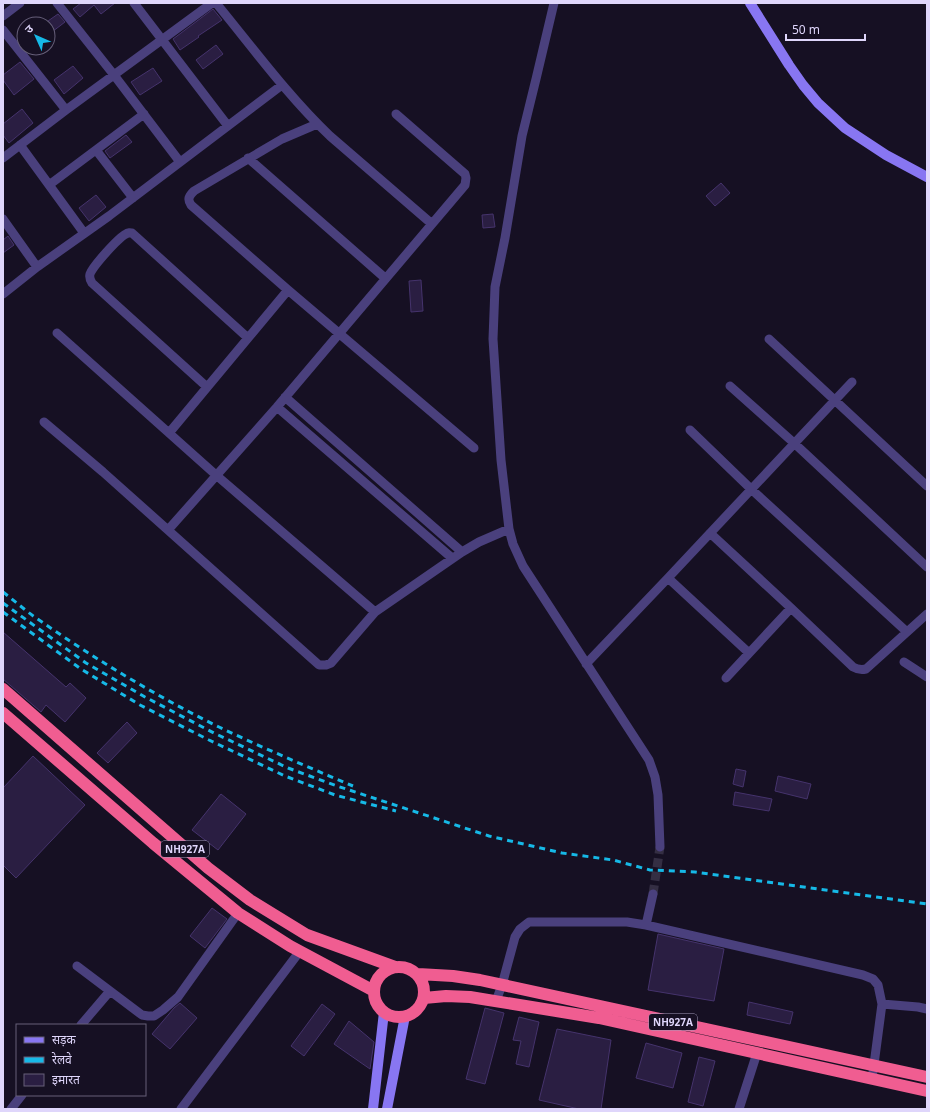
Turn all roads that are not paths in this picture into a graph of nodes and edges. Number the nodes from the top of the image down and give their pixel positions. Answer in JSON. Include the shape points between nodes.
{"nodes":[{"id":1,"x":20,"y":3,"type":"edge"},
{"id":2,"x":57,"y":3,"type":"edge"},
{"id":3,"x":134,"y":3,"type":"edge"},
{"id":4,"x":212,"y":3,"type":"edge"},
{"id":5,"x":216,"y":3,"type":"edge"},
{"id":6,"x":554,"y":3,"type":"edge"},
{"id":7,"x":750,"y":3,"type":"edge"},
{"id":8,"x":3,"y":16,"type":"edge"},
{"id":9,"x":3,"y":30,"type":"edge"},
{"id":10,"x":162,"y":40,"type":"junction"},
{"id":11,"x":114,"y":74,"type":"junction"},
{"id":12,"x":282,"y":85,"type":"junction"},
{"id":13,"x":66,"y":110,"type":"junction"},
{"id":14,"x":144,"y":114,"type":"junction"},
{"id":15,"x":396,"y":114,"type":"dead end"},
{"id":16,"x":317,"y":124,"type":"junction"},
{"id":17,"x":228,"y":126,"type":"junction"},
{"id":18,"x":20,"y":145,"type":"junction"},
{"id":19,"x":96,"y":150,"type":"junction"},
{"id":20,"x":3,"y":158,"type":"edge"},
{"id":21,"x":248,"y":158,"type":"junction"},
{"id":22,"x":180,"y":162,"type":"junction"},
{"id":23,"x":927,"y":177,"type":"edge"},
{"id":24,"x":49,"y":185,"type":"junction"},
{"id":25,"x":133,"y":198,"type":"junction"},
{"id":26,"x":3,"y":219,"type":"edge"},
{"id":27,"x":432,"y":224,"type":"junction"},
{"id":28,"x":84,"y":233,"type":"junction"},
{"id":29,"x":37,"y":268,"type":"junction"},
{"id":30,"x":385,"y":278,"type":"junction"},
{"id":31,"x":288,"y":290,"type":"junction"},
{"id":32,"x":3,"y":294,"type":"edge"},
{"id":33,"x":338,"y":333,"type":"junction"},
{"id":34,"x":57,"y":334,"type":"dead end"},
{"id":35,"x":248,"y":338,"type":"junction"},
{"id":36,"x":769,"y":339,"type":"dead end"},
{"id":37,"x":852,"y":382,"type":"dead end"},
{"id":38,"x":730,"y":386,"type":"dead end"},
{"id":39,"x":207,"y":387,"type":"junction"},
{"id":40,"x":285,"y":397,"type":"junction"},
{"id":41,"x":835,"y":400,"type":"junction"},
{"id":42,"x":277,"y":407,"type":"junction"},
{"id":43,"x":44,"y":422,"type":"dead end"},
{"id":44,"x":690,"y":430,"type":"dead end"},
{"id":45,"x":168,"y":433,"type":"junction"},
{"id":46,"x":794,"y":443,"type":"junction"},
{"id":47,"x":474,"y":448,"type":"dead end"},
{"id":48,"x":216,"y":475,"type":"junction"},
{"id":49,"x":927,"y":486,"type":"edge"},
{"id":50,"x":751,"y":489,"type":"junction"},
{"id":51,"x":168,"y":530,"type":"junction"},
{"id":52,"x":509,"y":530,"type":"junction"},
{"id":53,"x":710,"y":533,"type":"junction"},
{"id":54,"x":462,"y":552,"type":"junction"},
{"id":55,"x":452,"y":558,"type":"junction"},
{"id":56,"x":927,"y":567,"type":"edge"},
{"id":57,"x":668,"y":578,"type":"junction"},
{"id":58,"x":791,"y":608,"type":"junction"},
{"id":59,"x":375,"y":612,"type":"junction"},
{"id":60,"x":927,"y":614,"type":"edge"},
{"id":61,"x":907,"y":632,"type":"junction"},
{"id":62,"x":749,"y":653,"type":"junction"},
{"id":63,"x":904,"y":662,"type":"dead end"},
{"id":64,"x":586,"y":664,"type":"junction"},
{"id":65,"x":927,"y":677,"type":"edge"},
{"id":66,"x":726,"y":678,"type":"dead end"},
{"id":67,"x":3,"y":689,"type":"edge"},
{"id":68,"x":3,"y":713,"type":"edge"},
{"id":69,"x":660,"y":847,"type":"tunnel mouth"},
{"id":70,"x":653,"y":894,"type":"tunnel mouth"},
{"id":71,"x":238,"y":913,"type":"junction"},
{"id":72,"x":646,"y":925,"type":"junction"},
{"id":73,"x":300,"y":952,"type":"junction"},
{"id":74,"x":76,"y":966,"type":"dead end"},
{"id":75,"x":394,"y":967,"type":"junction"},
{"id":76,"x":418,"y":974,"type":"junction"},
{"id":77,"x":502,"y":985,"type":"junction"},
{"id":78,"x":374,"y":990,"type":"junction"},
{"id":79,"x":110,"y":991,"type":"junction"},
{"id":80,"x":424,"y":998,"type":"junction"},
{"id":81,"x":496,"y":1001,"type":"junction"},
{"id":82,"x":882,"y":1004,"type":"junction"},
{"id":83,"x":927,"y":1009,"type":"edge"},
{"id":84,"x":384,"y":1012,"type":"junction"},
{"id":85,"x":405,"y":1016,"type":"junction"},
{"id":86,"x":82,"y":1024,"type":"edge"},
{"id":87,"x":757,"y":1054,"type":"junction"},
{"id":88,"x":874,"y":1066,"type":"junction"},
{"id":89,"x":927,"y":1077,"type":"edge"},
{"id":90,"x":872,"y":1079,"type":"junction"},
{"id":91,"x":927,"y":1091,"type":"edge"},
{"id":92,"x":21,"y":1096,"type":"edge"},
{"id":93,"x":11,"y":1109,"type":"edge"},
{"id":94,"x":181,"y":1109,"type":"edge"},
{"id":95,"x":373,"y":1109,"type":"edge"},
{"id":96,"x":387,"y":1109,"type":"edge"},
{"id":97,"x":739,"y":1109,"type":"edge"}],
"edges":[{"from":1,"to":8,"type":"street"},
{"from":2,"to":11,"type":"street"},
{"from":3,"to":10,"type":"street"},
{"from":4,"to":10,"type":"street"},
{"from":5,"to":12,"type":"street"},
{"from":6,"to":52,"type":"street","via":[[522,136],[495,287],[493,339],[501,460]]},
{"from":7,"to":23,"type":"main road","via":[[789,65],[818,103],[845,128],[886,155]]},
{"from":9,"to":13,"type":"street"},
{"from":10,"to":11,"type":"street"},
{"from":10,"to":17,"type":"street"},
{"from":11,"to":13,"type":"street"},
{"from":11,"to":14,"type":"street"},
{"from":12,"to":16,"type":"street"},
{"from":12,"to":17,"type":"street"},
{"from":13,"to":18,"type":"street"},
{"from":14,"to":19,"type":"street"},
{"from":14,"to":22,"type":"street"},
{"from":15,"to":27,"type":"street","via":[[465,174],[465,185]]},
{"from":16,"to":21,"type":"street","via":[[289,135]]},
{"from":16,"to":27,"type":"street"},
{"from":17,"to":22,"type":"street"},
{"from":18,"to":20,"type":"street"},
{"from":18,"to":24,"type":"street"},
{"from":19,"to":24,"type":"street"},
{"from":19,"to":25,"type":"street"},
{"from":21,"to":30,"type":"street"},
{"from":21,"to":31,"type":"street","via":[[194,191],[188,198],[189,202]]},
{"from":22,"to":25,"type":"street"},
{"from":24,"to":28,"type":"street"},
{"from":25,"to":28,"type":"street"},
{"from":26,"to":29,"type":"street"},
{"from":27,"to":30,"type":"street"},
{"from":28,"to":29,"type":"street"},
{"from":29,"to":32,"type":"street"},
{"from":30,"to":33,"type":"street"},
{"from":31,"to":33,"type":"street"},
{"from":31,"to":35,"type":"street"},
{"from":33,"to":40,"type":"street"},
{"from":33,"to":47,"type":"street"},
{"from":34,"to":45,"type":"street"},
{"from":35,"to":39,"type":"street"},
{"from":35,"to":39,"type":"street","via":[[132,233],[127,233],[120,239],[93,269],[90,276],[92,283]]},
{"from":36,"to":41,"type":"street"},
{"from":37,"to":41,"type":"street"},
{"from":38,"to":46,"type":"street"},
{"from":39,"to":45,"type":"street"},
{"from":40,"to":42,"type":"street"},
{"from":40,"to":54,"type":"street"},
{"from":41,"to":46,"type":"street"},
{"from":41,"to":49,"type":"street"},
{"from":42,"to":48,"type":"street"},
{"from":42,"to":55,"type":"street"},
{"from":43,"to":51,"type":"street"},
{"from":44,"to":50,"type":"street"},
{"from":45,"to":48,"type":"street"},
{"from":46,"to":50,"type":"street"},
{"from":46,"to":56,"type":"street"},
{"from":48,"to":51,"type":"street"},
{"from":48,"to":59,"type":"street"},
{"from":50,"to":53,"type":"street"},
{"from":50,"to":61,"type":"street"},
{"from":51,"to":59,"type":"street","via":[[319,665],[331,663]]},
{"from":52,"to":54,"type":"street"},
{"from":52,"to":64,"type":"street","via":[[523,566]]},
{"from":53,"to":57,"type":"street"},
{"from":53,"to":58,"type":"street"},
{"from":54,"to":55,"type":"street"},
{"from":55,"to":59,"type":"street"},
{"from":57,"to":62,"type":"street"},
{"from":57,"to":64,"type":"street"},
{"from":58,"to":61,"type":"street","via":[[853,667],[861,670],[866,669]]},
{"from":58,"to":62,"type":"street"},
{"from":60,"to":61,"type":"street"},
{"from":62,"to":66,"type":"street"},
{"from":63,"to":65,"type":"street"},
{"from":64,"to":69,"type":"street","via":[[649,760],[658,795]]},
{"from":67,"to":75,"type":"highway","number":"NH927A","via":[[208,868],[250,900],[307,935]]},
{"from":68,"to":71,"type":"highway","number":"NH927A"},
{"from":70,"to":72,"type":"street"},
{"from":71,"to":73,"type":"highway","number":"NH927A"},
{"from":71,"to":79,"type":"street","via":[[178,997],[154,1016],[142,1015]]},
{"from":72,"to":77,"type":"street","via":[[627,922],[529,922],[515,937]]},
{"from":72,"to":82,"type":"street","via":[[863,975],[873,979],[878,985]]},
{"from":73,"to":78,"type":"highway","number":"NH927A"},
{"from":73,"to":94,"type":"street"},
{"from":74,"to":79,"type":"street"},
{"from":75,"to":76,"type":"highway","number":"NH927A","via":[[411,969]]},
{"from":75,"to":78,"type":"highway","via":[[380,975]]},
{"from":76,"to":77,"type":"highway","number":"NH927A","via":[[453,976]]},
{"from":76,"to":80,"type":"highway","via":[[424,985]]},
{"from":77,"to":81,"type":"street"},
{"from":77,"to":88,"type":"highway","number":"NH927A"},
{"from":78,"to":84,"type":"highway","via":[[378,1006]]},
{"from":79,"to":86,"type":"street"},
{"from":80,"to":81,"type":"highway","number":"NH927A","via":[[470,997]]},
{"from":80,"to":85,"type":"highway","via":[[415,1012]]},
{"from":81,"to":87,"type":"highway","number":"NH927A","via":[[599,1018]]},
{"from":82,"to":83,"type":"street"},
{"from":82,"to":88,"type":"street"},
{"from":84,"to":85,"type":"highway","via":[[391,1016]]},
{"from":84,"to":95,"type":"main road"},
{"from":85,"to":96,"type":"main road"},
{"from":87,"to":90,"type":"highway","number":"NH927A"},
{"from":87,"to":97,"type":"street"},
{"from":88,"to":89,"type":"highway","number":"NH927A"},
{"from":88,"to":90,"type":"street"},
{"from":90,"to":91,"type":"highway","number":"NH927A"},
{"from":92,"to":93,"type":"street"}]}
